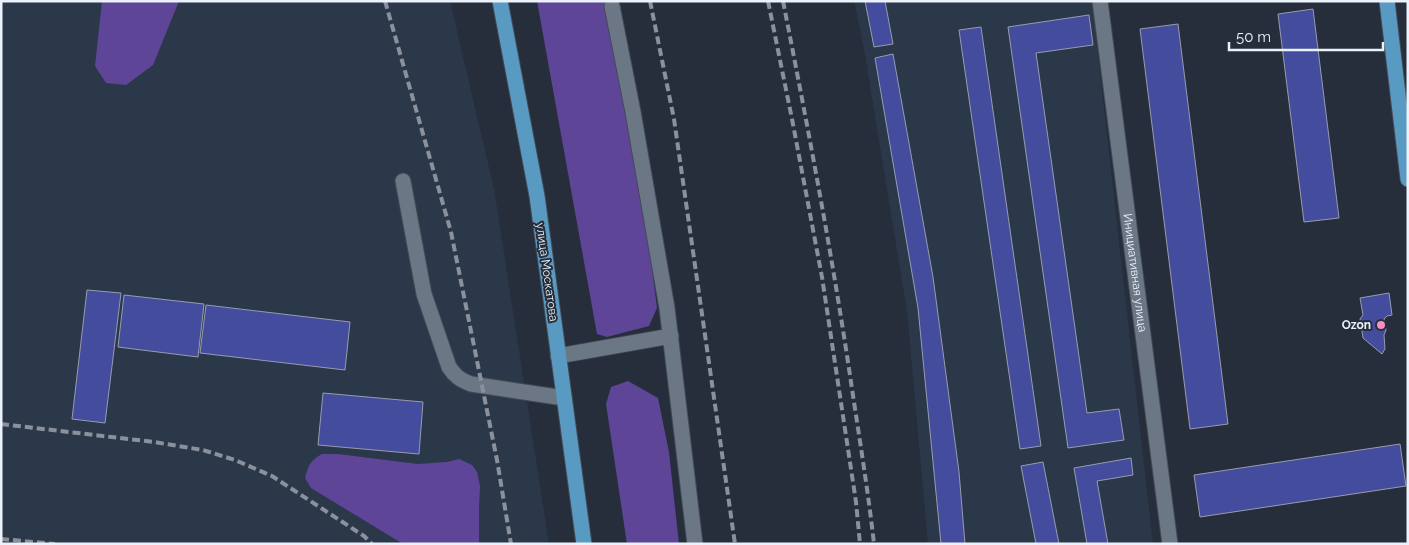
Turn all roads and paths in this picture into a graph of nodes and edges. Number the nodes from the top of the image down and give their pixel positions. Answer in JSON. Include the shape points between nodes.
{"nodes":[{"id":1,"x":500,"y":1,"type":"edge"},
{"id":2,"x":1100,"y":1,"type":"edge"},
{"id":3,"x":1387,"y":1,"type":"edge"},
{"id":4,"x":612,"y":6,"type":"dead end"},
{"id":5,"x":1408,"y":179,"type":"edge"},
{"id":6,"x":403,"y":181,"type":"dead end"},
{"id":7,"x":671,"y":336,"type":"junction"},
{"id":8,"x":558,"y":356,"type":"junction"},
{"id":9,"x":564,"y":398,"type":"junction"},
{"id":10,"x":584,"y":544,"type":"edge"},
{"id":11,"x":695,"y":544,"type":"edge"},
{"id":12,"x":1170,"y":544,"type":"edge"}],
"edges":[{"from":1,"to":8,"type":"main road","name":"улица Москатова","via":[[537,196]]},
{"from":2,"to":12,"type":"lane","name":"Инициативная улица"},
{"from":3,"to":5,"type":"main road"},
{"from":4,"to":7,"type":"lane"},
{"from":6,"to":9,"type":"lane","via":[[424,294],[455,376],[471,384]]},
{"from":7,"to":8,"type":"lane"},
{"from":7,"to":11,"type":"lane"},
{"from":8,"to":9,"type":"main road","name":"улица Москатова"},
{"from":9,"to":10,"type":"main road","name":"улица Москатова"}]}
